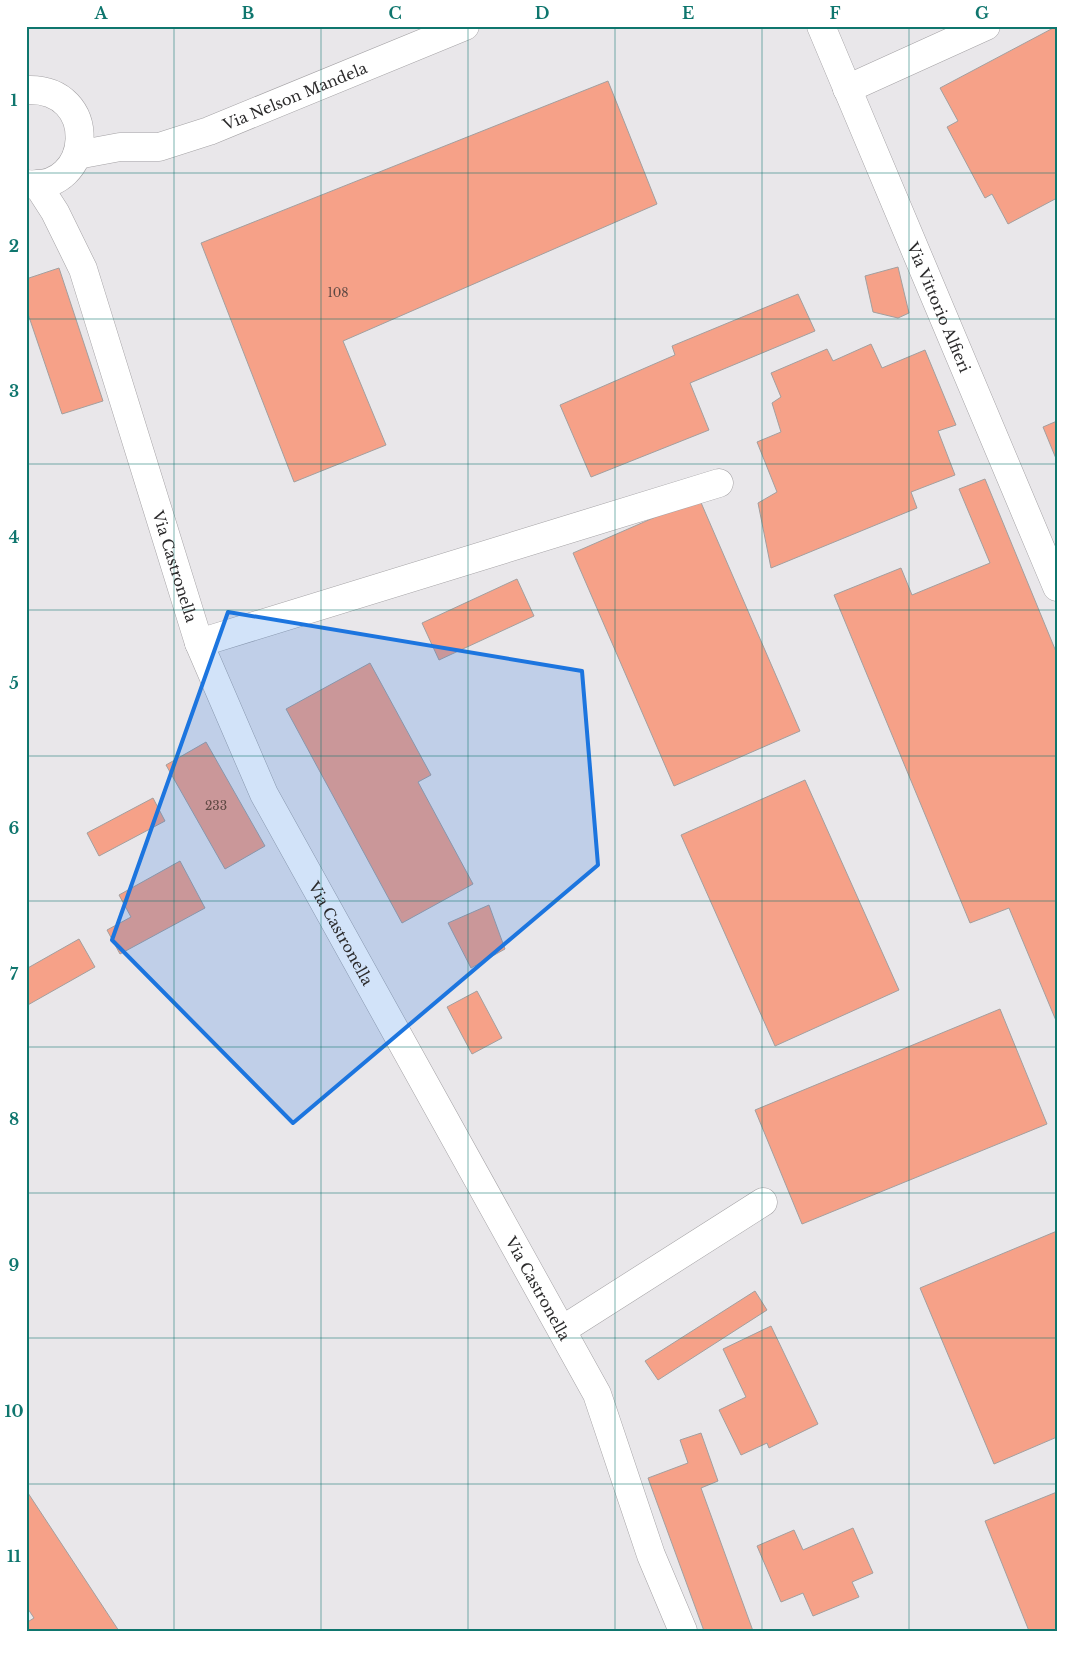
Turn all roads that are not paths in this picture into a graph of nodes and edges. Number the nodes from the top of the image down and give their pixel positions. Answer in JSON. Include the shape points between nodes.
{"nodes":[{"id":1,"x":465,"y":26,"type":"edge"},
{"id":2,"x":821,"y":26,"type":"edge"},
{"id":3,"x":986,"y":26,"type":"edge"},
{"id":4,"x":847,"y":89,"type":"junction"},
{"id":5,"x":26,"y":90,"type":"edge"},
{"id":6,"x":77,"y":119,"type":"junction"},
{"id":7,"x":120,"y":147,"type":"junction"},
{"id":8,"x":71,"y":164,"type":"junction"},
{"id":9,"x":32,"y":184,"type":"edge"},
{"id":10,"x":55,"y":212,"type":"junction"},
{"id":11,"x":719,"y":483,"type":"dead end"},
{"id":12,"x":1057,"y":587,"type":"edge"},
{"id":13,"x":199,"y":643,"type":"junction"},
{"id":14,"x":763,"y":1202,"type":"dead end"},
{"id":15,"x":562,"y":1330,"type":"junction"},
{"id":16,"x":683,"y":1631,"type":"edge"}],
"edges":[{"from":1,"to":7,"type":"street","name":"Via Nelson Mandela","via":[[210,131],[159,146]]},
{"from":2,"to":4,"type":"street","name":"Via Vittorio Alfieri"},
{"from":3,"to":4,"type":"street"},
{"from":4,"to":12,"type":"street","name":"Via Vittorio Alfieri"},
{"from":5,"to":6,"type":"street","via":[[39,89],[55,94],[68,104]]},
{"from":6,"to":7,"type":"street"},
{"from":6,"to":8,"type":"street","via":[[80,130]]},
{"from":7,"to":8,"type":"street","name":"Via Nelson Mandela"},
{"from":8,"to":9,"type":"street","name":"Via Castronella","via":[[48,182]]},
{"from":8,"to":10,"type":"street"},
{"from":9,"to":10,"type":"street","name":"Via Castronella"},
{"from":10,"to":13,"type":"street","name":"Via Castronella","via":[[83,269]]},
{"from":11,"to":13,"type":"street"},
{"from":13,"to":15,"type":"street","name":"Via Castronella","via":[[264,794]]},
{"from":14,"to":15,"type":"street"},
{"from":15,"to":16,"type":"street","name":"Via Castronella","via":[[597,1394],[651,1555]]}]}
